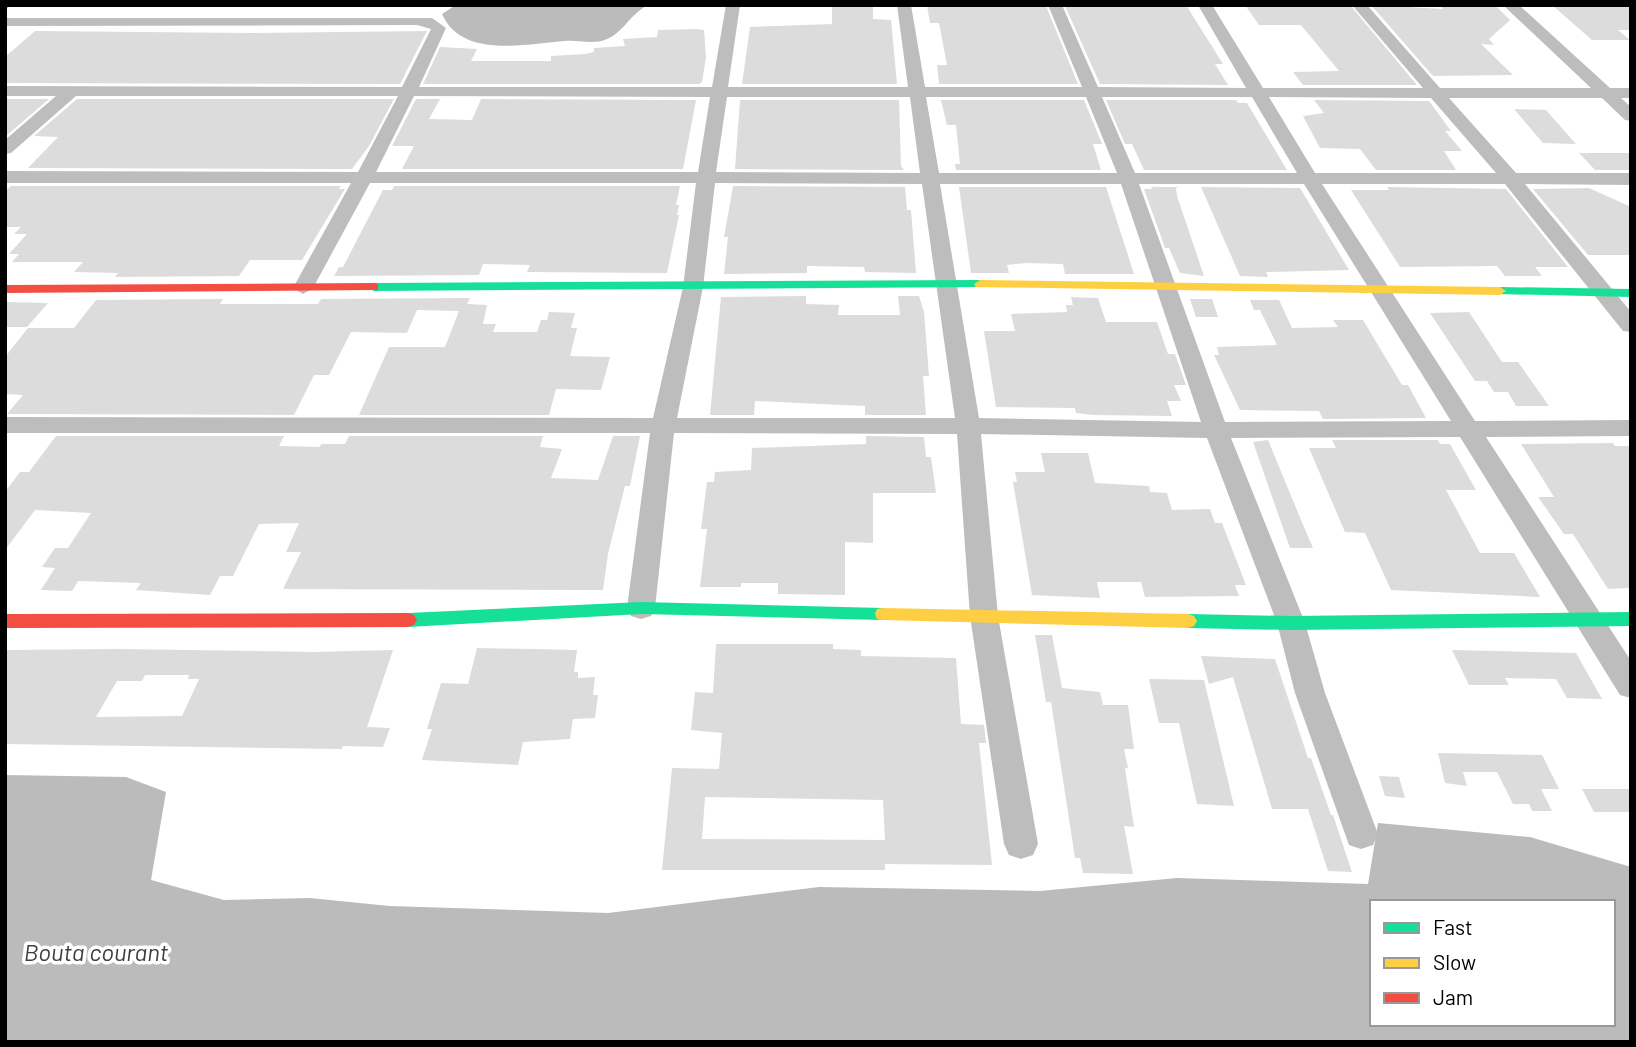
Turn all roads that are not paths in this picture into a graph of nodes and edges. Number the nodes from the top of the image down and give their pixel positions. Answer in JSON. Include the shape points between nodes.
{"nodes":[{"id":1,"x":156,"y":5,"type":"edge"},
{"id":2,"x":311,"y":5,"type":"edge"},
{"id":3,"x":733,"y":5,"type":"edge"},
{"id":4,"x":904,"y":5,"type":"edge"},
{"id":5,"x":1055,"y":5,"type":"edge"},
{"id":6,"x":1205,"y":5,"type":"edge"},
{"id":7,"x":1359,"y":5,"type":"edge"},
{"id":8,"x":1510,"y":5,"type":"edge"},
{"id":9,"x":141,"y":21,"type":"junction"},
{"id":10,"x":298,"y":21,"type":"junction"},
{"id":11,"x":5,"y":22,"type":"edge"},
{"id":12,"x":5,"y":91,"type":"edge"},
{"id":13,"x":71,"y":92,"type":"junction"},
{"id":14,"x":718,"y":92,"type":"junction"},
{"id":15,"x":1091,"y":92,"type":"junction"},
{"id":16,"x":1437,"y":92,"type":"junction"},
{"id":17,"x":407,"y":93,"type":"junction"},
{"id":18,"x":1258,"y":93,"type":"junction"},
{"id":19,"x":1606,"y":93,"type":"junction"},
{"id":20,"x":1631,"y":93,"type":"edge"},
{"id":21,"x":916,"y":95,"type":"junction"},
{"id":22,"x":1631,"y":116,"type":"edge"},
{"id":23,"x":5,"y":149,"type":"edge"},
{"id":24,"x":363,"y":176,"type":"junction"},
{"id":25,"x":928,"y":176,"type":"junction"},
{"id":26,"x":5,"y":177,"type":"edge"},
{"id":27,"x":706,"y":178,"type":"junction"},
{"id":28,"x":1128,"y":178,"type":"junction"},
{"id":29,"x":1309,"y":178,"type":"junction"},
{"id":30,"x":1510,"y":178,"type":"junction"},
{"id":31,"x":1631,"y":179,"type":"edge"},
{"id":32,"x":945,"y":285,"type":"junction"},
{"id":33,"x":1167,"y":286,"type":"junction"},
{"id":34,"x":694,"y":287,"type":"junction"},
{"id":35,"x":303,"y":288,"type":"junction"},
{"id":36,"x":5,"y":289,"type":"edge"},
{"id":37,"x":1383,"y":292,"type":"junction"},
{"id":38,"x":1602,"y":293,"type":"junction"},
{"id":39,"x":1631,"y":293,"type":"edge"},
{"id":40,"x":1631,"y":326,"type":"edge"},
{"id":41,"x":5,"y":425,"type":"edge"},
{"id":42,"x":968,"y":426,"type":"junction"},
{"id":43,"x":663,"y":428,"type":"junction"},
{"id":44,"x":1631,"y":428,"type":"edge"},
{"id":45,"x":1471,"y":429,"type":"junction"},
{"id":46,"x":1216,"y":430,"type":"junction"},
{"id":47,"x":641,"y":608,"type":"junction"},
{"id":48,"x":984,"y":616,"type":"junction"},
{"id":49,"x":1589,"y":620,"type":"junction"},
{"id":50,"x":1631,"y":620,"type":"edge"},
{"id":51,"x":5,"y":621,"type":"edge"},
{"id":52,"x":1291,"y":623,"type":"junction"},
{"id":53,"x":1631,"y":686,"type":"edge"},
{"id":54,"x":1361,"y":834,"type":"dead end"},
{"id":55,"x":1021,"y":844,"type":"dead end"}],
"edges":[{"from":1,"to":9,"type":"street"},
{"from":2,"to":10,"type":"street"},
{"from":3,"to":14,"type":"street"},
{"from":4,"to":21,"type":"street"},
{"from":5,"to":15,"type":"street"},
{"from":6,"to":18,"type":"street"},
{"from":7,"to":16,"type":"street"},
{"from":8,"to":19,"type":"street"},
{"from":9,"to":10,"type":"street"},
{"from":9,"to":11,"type":"street"},
{"from":10,"to":17,"type":"street","via":[[432,22],[439,28]]},
{"from":12,"to":13,"type":"street"},
{"from":13,"to":17,"type":"street"},
{"from":13,"to":23,"type":"street"},
{"from":14,"to":17,"type":"street"},
{"from":14,"to":21,"type":"street"},
{"from":14,"to":27,"type":"street"},
{"from":15,"to":18,"type":"street"},
{"from":15,"to":21,"type":"street"},
{"from":15,"to":28,"type":"street"},
{"from":16,"to":18,"type":"street"},
{"from":16,"to":19,"type":"street"},
{"from":16,"to":30,"type":"street"},
{"from":17,"to":24,"type":"street"},
{"from":18,"to":29,"type":"street"},
{"from":19,"to":20,"type":"street"},
{"from":19,"to":22,"type":"street"},
{"from":21,"to":25,"type":"street"},
{"from":24,"to":26,"type":"street"},
{"from":24,"to":27,"type":"street"},
{"from":24,"to":35,"type":"street"},
{"from":25,"to":27,"type":"street"},
{"from":25,"to":28,"type":"street"},
{"from":25,"to":32,"type":"street"},
{"from":27,"to":34,"type":"street"},
{"from":28,"to":29,"type":"street"},
{"from":28,"to":33,"type":"street"},
{"from":29,"to":30,"type":"street"},
{"from":29,"to":37,"type":"street"},
{"from":30,"to":31,"type":"street"},
{"from":30,"to":38,"type":"street"},
{"from":32,"to":33,"type":"street"},
{"from":32,"to":34,"type":"street"},
{"from":32,"to":42,"type":"street"},
{"from":33,"to":37,"type":"street"},
{"from":33,"to":46,"type":"street"},
{"from":34,"to":35,"type":"street"},
{"from":34,"to":43,"type":"street"},
{"from":35,"to":36,"type":"street"},
{"from":37,"to":38,"type":"street"},
{"from":37,"to":45,"type":"street"},
{"from":38,"to":39,"type":"street"},
{"from":38,"to":40,"type":"street"},
{"from":41,"to":43,"type":"street"},
{"from":42,"to":43,"type":"street"},
{"from":42,"to":46,"type":"street"},
{"from":42,"to":48,"type":"street"},
{"from":43,"to":47,"type":"street"},
{"from":44,"to":45,"type":"street"},
{"from":45,"to":46,"type":"street"},
{"from":45,"to":49,"type":"street"},
{"from":46,"to":52,"type":"street"},
{"from":47,"to":48,"type":"street"},
{"from":47,"to":51,"type":"street","via":[[370,622]]},
{"from":48,"to":52,"type":"street"},
{"from":48,"to":55,"type":"street"},
{"from":49,"to":50,"type":"street"},
{"from":49,"to":52,"type":"street"},
{"from":49,"to":53,"type":"street"},
{"from":52,"to":54,"type":"street","via":[[1310,693]]}]}
